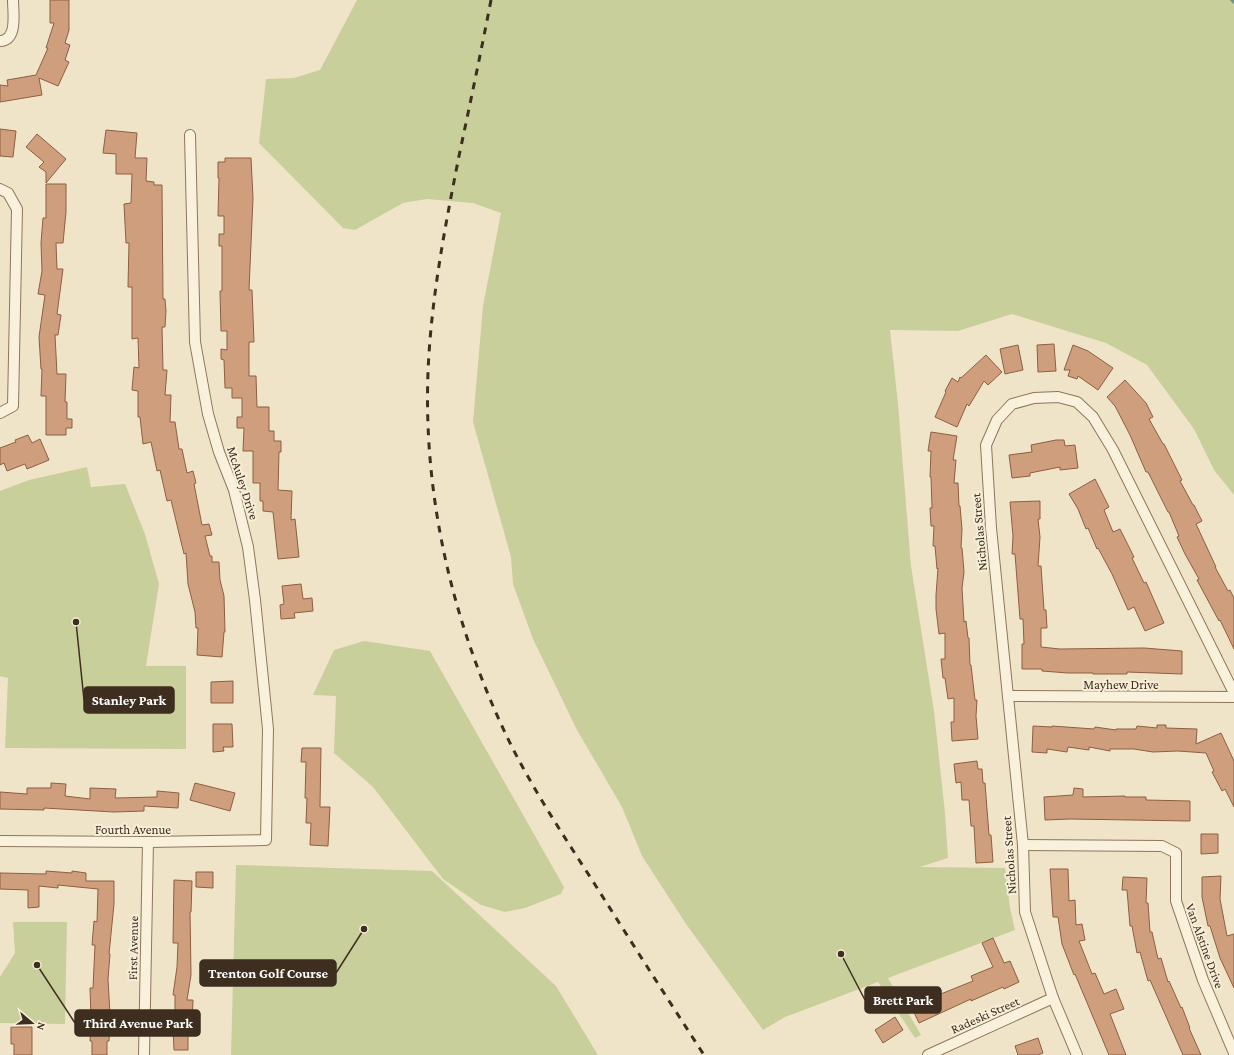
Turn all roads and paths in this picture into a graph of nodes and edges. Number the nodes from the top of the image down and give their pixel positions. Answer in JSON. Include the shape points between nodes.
{"nodes":[{"id":1,"x":13,"y":0,"type":"edge"},
{"id":2,"x":0,"y":41,"type":"edge"},
{"id":3,"x":190,"y":135,"type":"dead end"},
{"id":4,"x":0,"y":189,"type":"edge"},
{"id":5,"x":0,"y":413,"type":"edge"},
{"id":6,"x":1234,"y":693,"type":"edge"},
{"id":7,"x":1008,"y":696,"type":"junction"},
{"id":8,"x":1234,"y":697,"type":"edge"},
{"id":9,"x":266,"y":840,"type":"joint"},
{"id":10,"x":0,"y":841,"type":"edge"},
{"id":11,"x":148,"y":842,"type":"junction"},
{"id":12,"x":1023,"y":845,"type":"junction"},
{"id":13,"x":1053,"y":998,"type":"junction"},
{"id":14,"x":1234,"y":1054,"type":"edge"},
{"id":15,"x":144,"y":1055,"type":"edge"},
{"id":16,"x":928,"y":1055,"type":"edge"},
{"id":17,"x":1077,"y":1055,"type":"edge"}],
"edges":[{"from":1,"to":2,"type":"street","via":[[13,26],[10,36]]},
{"from":3,"to":9,"type":"street","name":"McAuley Drive","via":[[195,342],[208,414],[234,490],[248,547],[268,729]]},
{"from":4,"to":5,"type":"street","via":[[8,193],[16,209],[13,406]]},
{"from":6,"to":7,"type":"street","name":"Nicholas Street","via":[[1113,450],[1093,417],[1077,402],[1058,397],[1034,398],[1012,404],[998,420],[986,445],[991,528]]},
{"from":7,"to":8,"type":"street","name":"Mayhew Drive"},
{"from":7,"to":12,"type":"street","name":"Nicholas Street"},
{"from":9,"to":11,"type":"street","name":"Fourth Avenue"},
{"from":10,"to":11,"type":"street","name":"Fourth Avenue"},
{"from":11,"to":15,"type":"street","name":"First Avenue"},
{"from":12,"to":13,"type":"street","name":"Nicholas Street","via":[[1025,912]]},
{"from":12,"to":14,"type":"street","name":"Van Alstine Drive","via":[[1162,846],[1176,853],[1176,901],[1202,980]]},
{"from":13,"to":16,"type":"street","name":"Radeski Street"},
{"from":13,"to":17,"type":"street","name":"Nicholas Street"}]}
